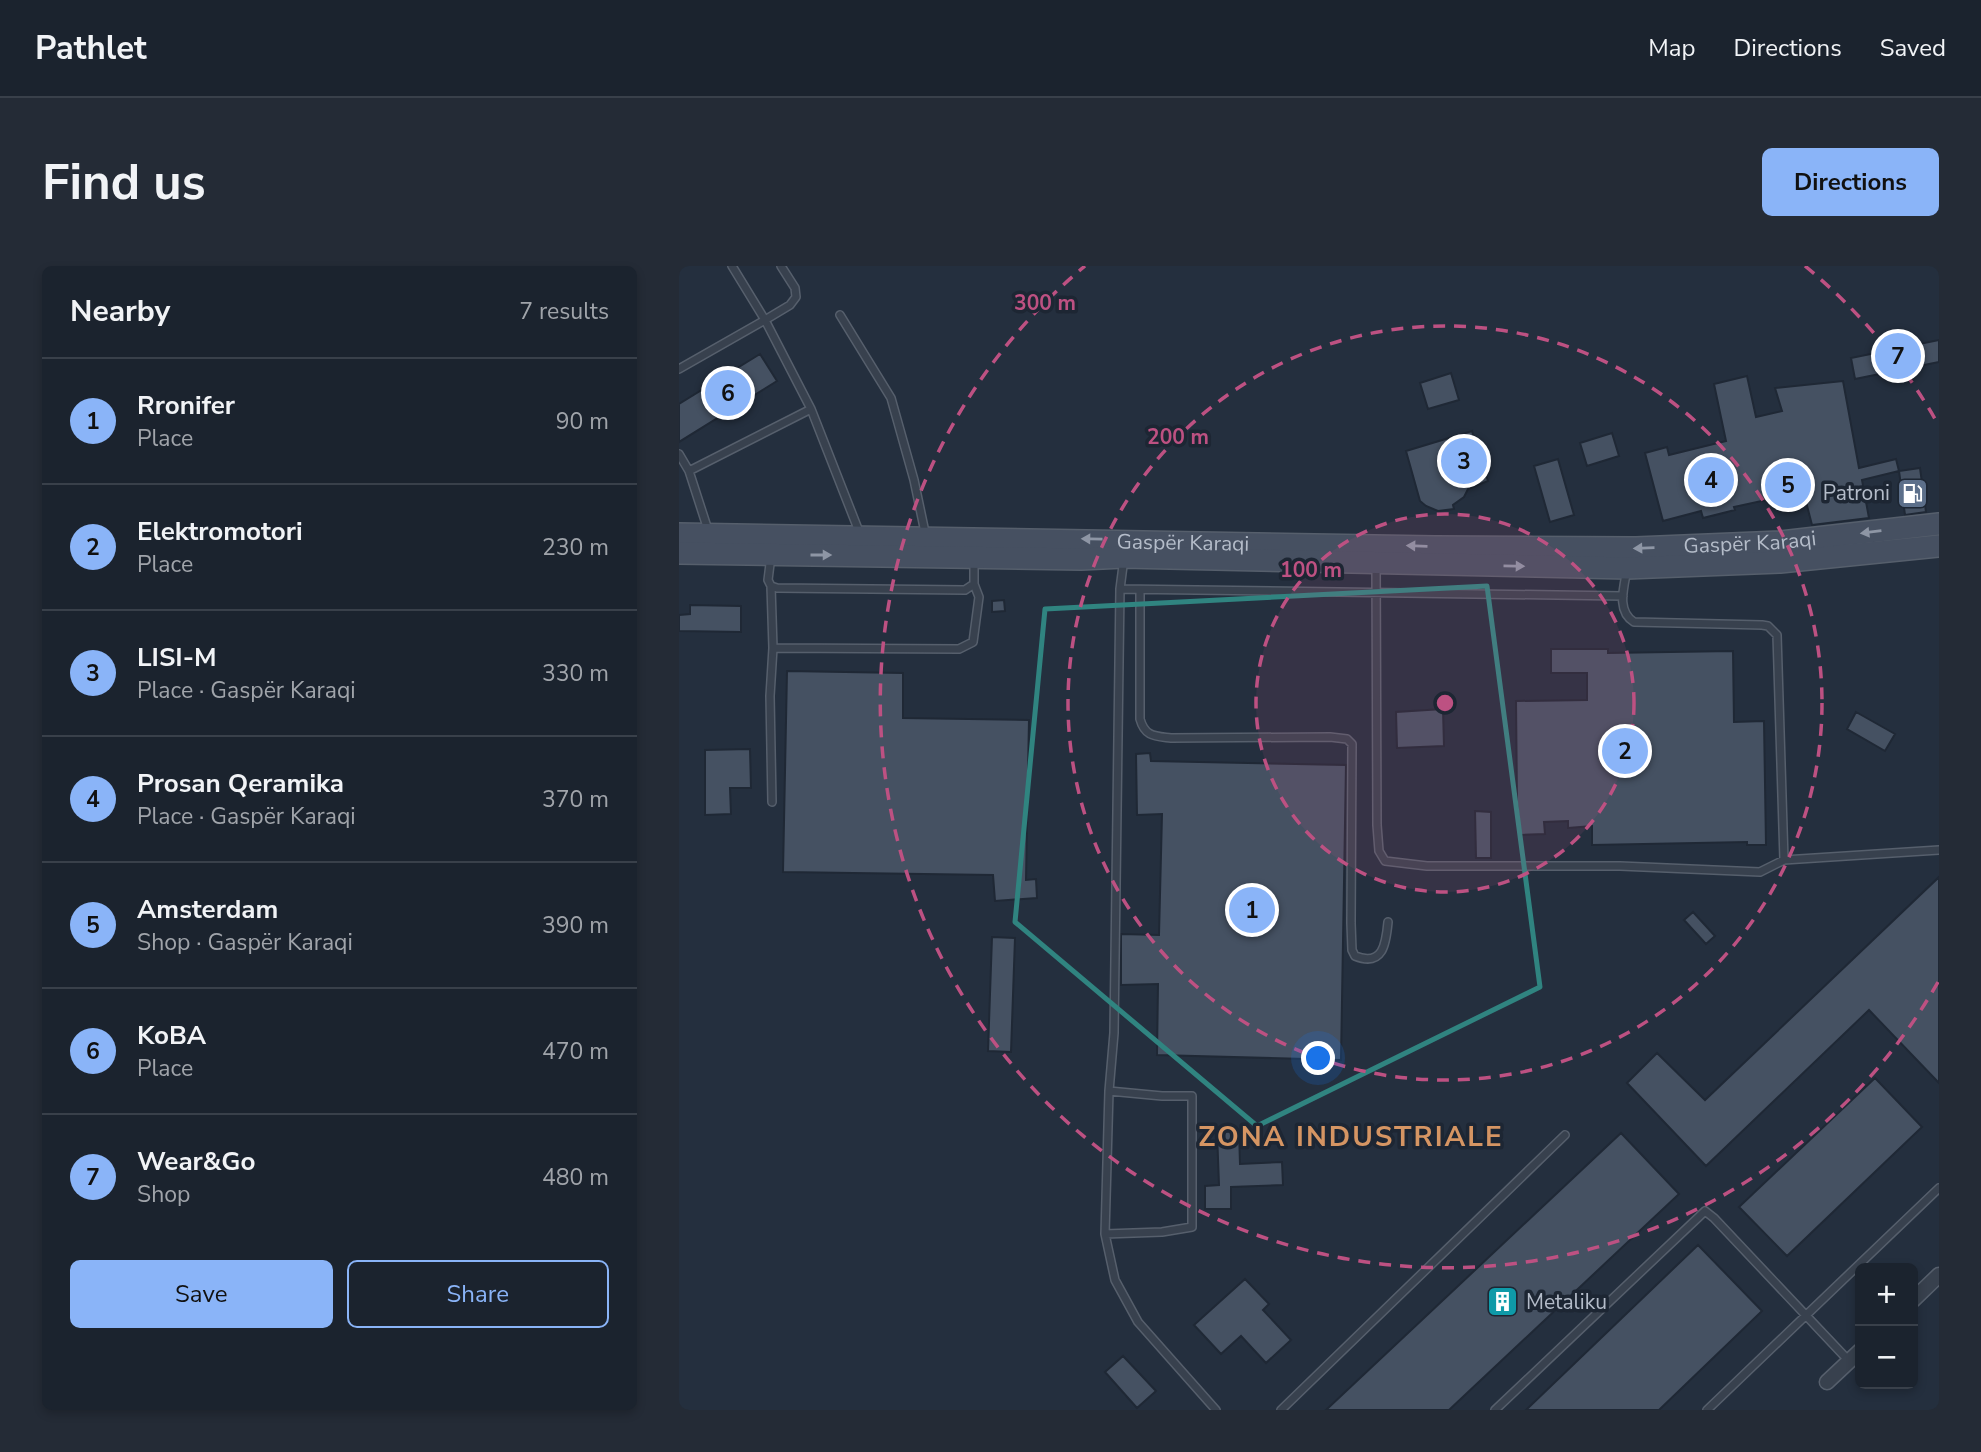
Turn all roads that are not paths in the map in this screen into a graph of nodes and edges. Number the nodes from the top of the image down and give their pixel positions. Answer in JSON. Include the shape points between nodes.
{"nodes":[{"id":1,"x":732,"y":266,"type":"edge"},
{"id":2,"x":781,"y":266,"type":"edge"},
{"id":3,"x":840,"y":315,"type":"dead end"},
{"id":4,"x":765,"y":320,"type":"junction"},
{"id":5,"x":679,"y":369,"type":"edge"},
{"id":6,"x":811,"y":409,"type":"junction"},
{"id":7,"x":679,"y":454,"type":"edge"},
{"id":8,"x":689,"y":471,"type":"junction"},
{"id":9,"x":1939,"y":524,"type":"edge"},
{"id":10,"x":679,"y":534,"type":"edge"},
{"id":11,"x":709,"y":534,"type":"junction"},
{"id":12,"x":862,"y":537,"type":"junction"},
{"id":13,"x":926,"y":538,"type":"junction"},
{"id":14,"x":1939,"y":546,"type":"edge"},
{"id":15,"x":679,"y":553,"type":"edge"},
{"id":16,"x":771,"y":555,"type":"junction"},
{"id":17,"x":974,"y":557,"type":"junction"},
{"id":18,"x":1124,"y":557,"type":"junction"},
{"id":19,"x":1376,"y":564,"type":"junction"},
{"id":20,"x":1627,"y":568,"type":"junction"},
{"id":21,"x":974,"y":584,"type":"junction"},
{"id":22,"x":771,"y":586,"type":"junction"},
{"id":23,"x":1120,"y":589,"type":"junction"},
{"id":24,"x":1140,"y":590,"type":"junction"},
{"id":25,"x":1377,"y":593,"type":"junction"},
{"id":26,"x":1623,"y":596,"type":"junction"},
{"id":27,"x":773,"y":648,"type":"junction"},
{"id":28,"x":772,"y":802,"type":"dead end"},
{"id":29,"x":1939,"y":850,"type":"edge"},
{"id":30,"x":1784,"y":860,"type":"junction"},
{"id":31,"x":1388,"y":922,"type":"dead end"},
{"id":32,"x":1109,"y":1090,"type":"junction"},
{"id":33,"x":1565,"y":1135,"type":"dead end"},
{"id":34,"x":1939,"y":1188,"type":"edge"},
{"id":35,"x":1105,"y":1234,"type":"junction"},
{"id":36,"x":1939,"y":1275,"type":"edge"},
{"id":37,"x":1918,"y":1295,"type":"edge"},
{"id":38,"x":1806,"y":1317,"type":"junction"},
{"id":39,"x":1855,"y":1356,"type":"edge"},
{"id":40,"x":1827,"y":1382,"type":"dead end"},
{"id":41,"x":1216,"y":1410,"type":"edge"},
{"id":42,"x":1281,"y":1410,"type":"edge"},
{"id":43,"x":1495,"y":1410,"type":"edge"},
{"id":44,"x":1707,"y":1410,"type":"edge"}],
"edges":[{"from":1,"to":4,"type":"lane"},
{"from":2,"to":4,"type":"lane","via":[[796,297]]},
{"from":3,"to":13,"type":"lane","via":[[891,398]]},
{"from":4,"to":5,"type":"lane"},
{"from":4,"to":6,"type":"lane"},
{"from":6,"to":8,"type":"lane"},
{"from":6,"to":12,"type":"lane"},
{"from":7,"to":8,"type":"lane"},
{"from":8,"to":11,"type":"lane"},
{"from":9,"to":13,"type":"main road","name":"Gaspër Karaqi","one_way":true,"via":[[1781,542],[1636,548]]},
{"from":10,"to":11,"type":"main road","name":"Gaspër Karaqi"},
{"from":11,"to":12,"type":"main road","name":"Gaspër Karaqi"},
{"from":12,"to":13,"type":"main road","name":"Gaspër Karaqi"},
{"from":14,"to":20,"type":"main road","name":"Gaspër Karaqi","via":[[1780,562]]},
{"from":15,"to":16,"type":"main road","name":"Gaspër Karaqi"},
{"from":16,"to":17,"type":"main road","name":"Gaspër Karaqi","one_way":true},
{"from":16,"to":22,"type":"lane"},
{"from":17,"to":18,"type":"main road","name":"Gaspër Karaqi"},
{"from":17,"to":21,"type":"lane"},
{"from":18,"to":19,"type":"main road","name":"Gaspër Karaqi"},
{"from":18,"to":23,"type":"lane"},
{"from":19,"to":20,"type":"main road","name":"Gaspër Karaqi","one_way":true},
{"from":19,"to":25,"type":"lane"},
{"from":20,"to":26,"type":"lane"},
{"from":21,"to":22,"type":"lane","via":[[965,590]]},
{"from":21,"to":27,"type":"lane","via":[[979,597],[973,642],[959,649]]},
{"from":22,"to":27,"type":"lane"},
{"from":23,"to":24,"type":"lane"},
{"from":23,"to":32,"type":"lane","via":[[1114,1032]]},
{"from":24,"to":25,"type":"lane"},
{"from":24,"to":31,"type":"lane","via":[[1143,729],[1149,735],[1171,738],[1347,739],[1352,744],[1351,923],[1355,956],[1370,960],[1381,953]]},
{"from":25,"to":26,"type":"lane"},
{"from":25,"to":30,"type":"lane","via":[[1377,825],[1379,851],[1385,862],[1760,872]]},
{"from":26,"to":30,"type":"lane","via":[[1626,615],[1635,622],[1762,625],[1777,635]]},
{"from":27,"to":28,"type":"lane"},
{"from":29,"to":30,"type":"lane"},
{"from":32,"to":35,"type":"lane"},
{"from":32,"to":35,"type":"lane","via":[[1192,1096],[1192,1227]]},
{"from":33,"to":42,"type":"lane"},
{"from":34,"to":38,"type":"lane"},
{"from":35,"to":41,"type":"lane","via":[[1115,1280],[1138,1322]]},
{"from":36,"to":37,"type":"street"},
{"from":38,"to":39,"type":"lane"},
{"from":38,"to":43,"type":"lane","via":[[1705,1212]]},
{"from":38,"to":44,"type":"lane"},
{"from":39,"to":40,"type":"street"}]}
